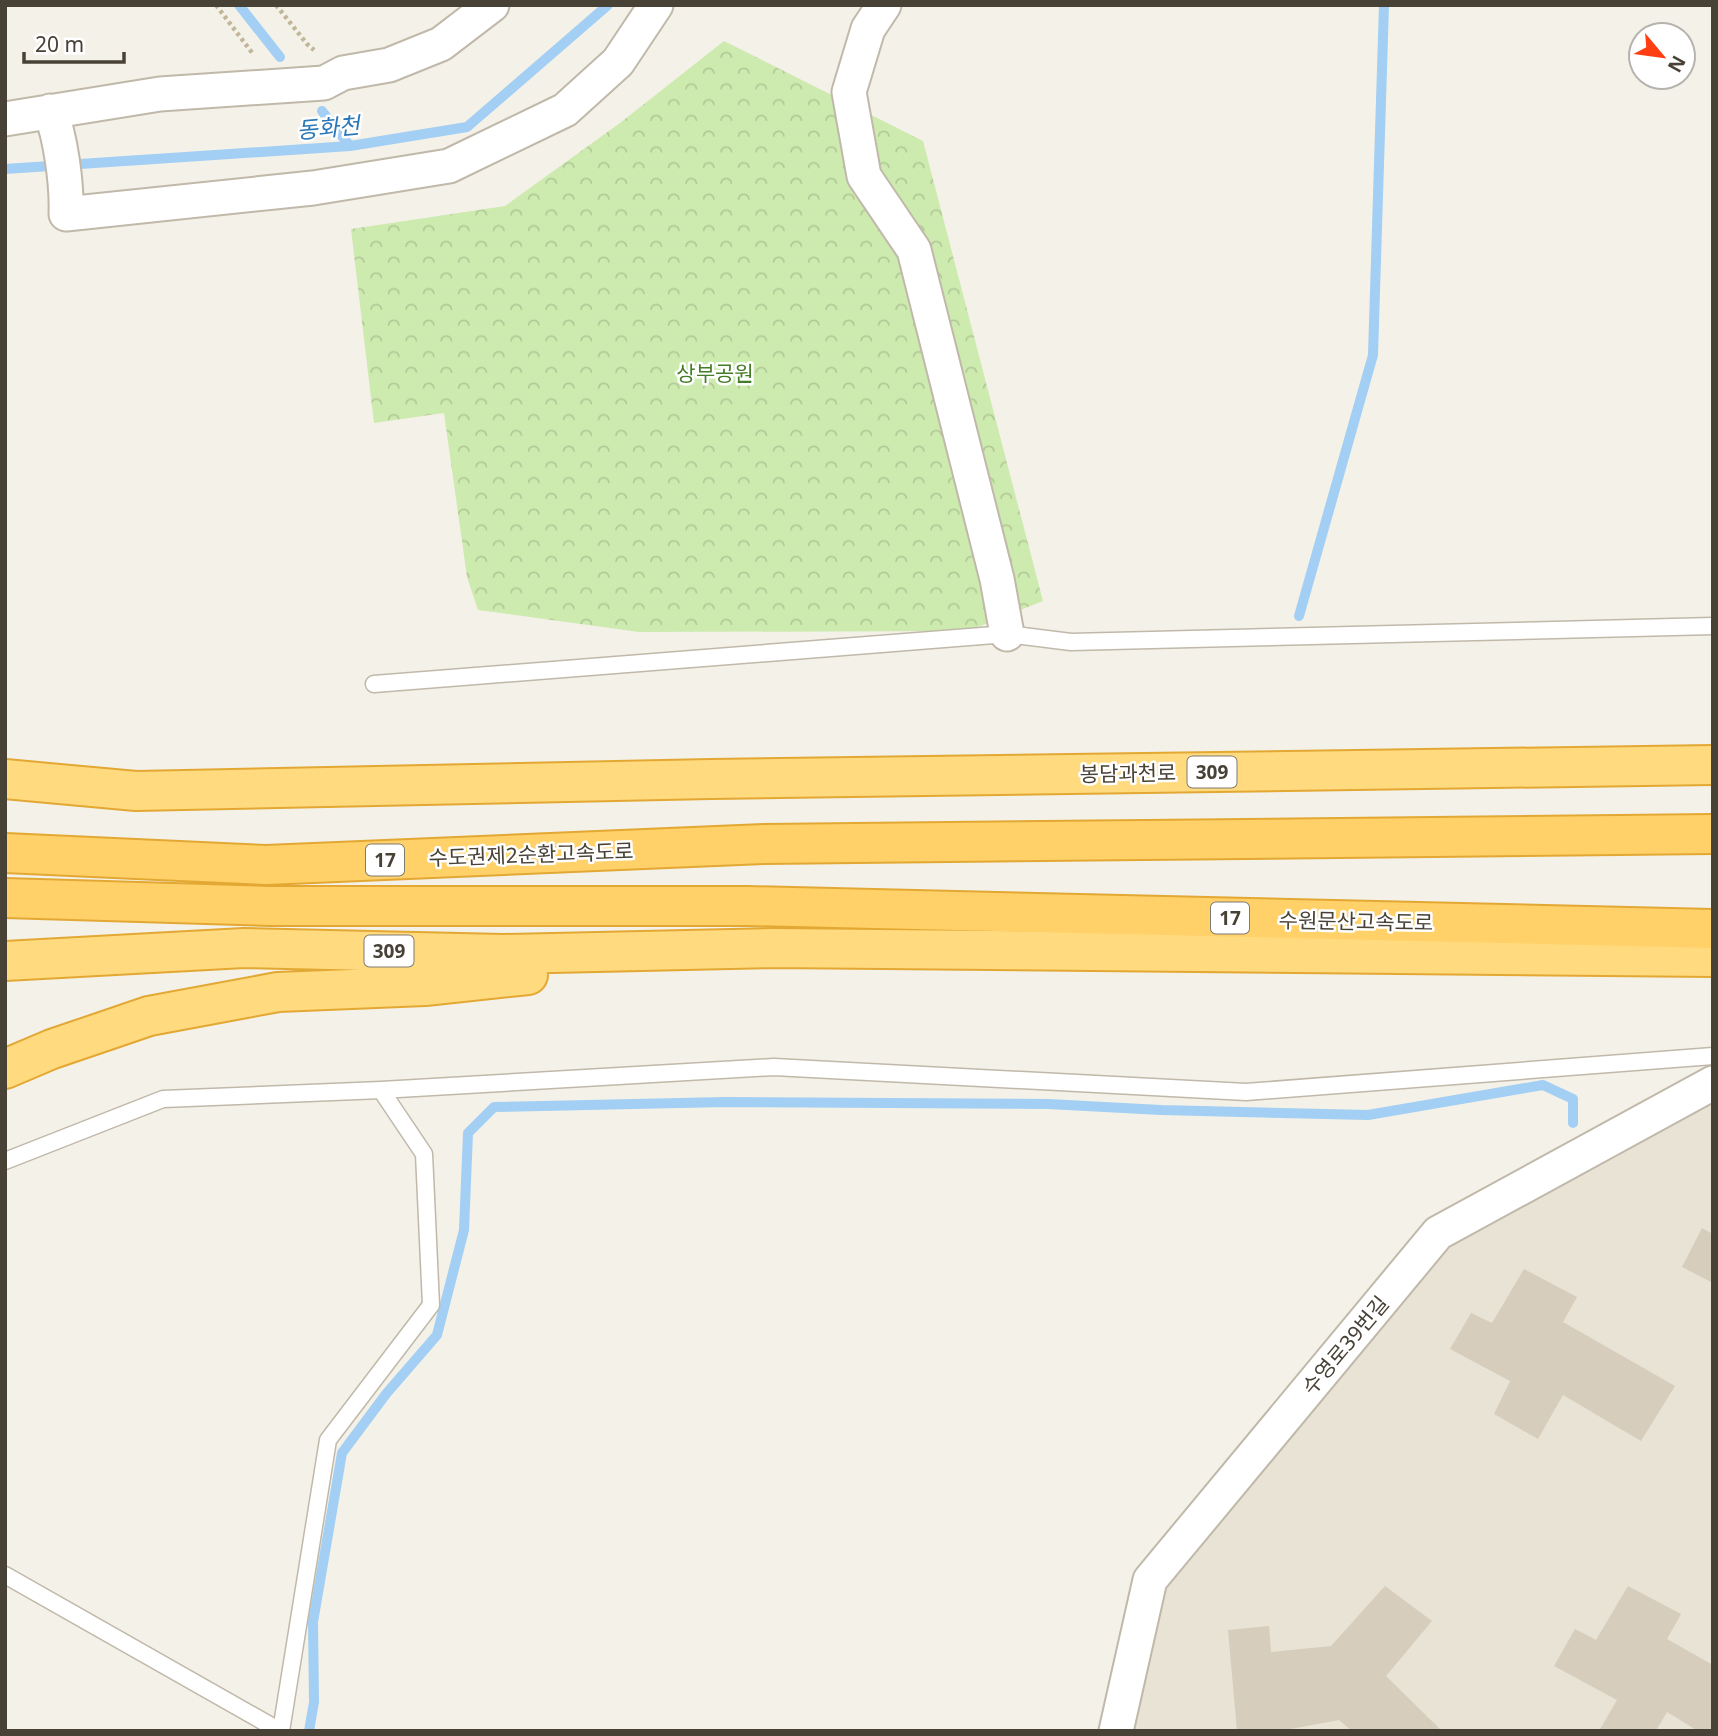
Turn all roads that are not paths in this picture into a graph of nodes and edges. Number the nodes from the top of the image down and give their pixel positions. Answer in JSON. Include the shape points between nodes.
{"nodes":[{"id":1,"x":492,"y":5,"type":"edge"},
{"id":2,"x":656,"y":5,"type":"edge"},
{"id":3,"x":884,"y":5,"type":"edge"},
{"id":4,"x":53,"y":118,"type":"junction"},
{"id":5,"x":5,"y":119,"type":"edge"},
{"id":6,"x":1713,"y":626,"type":"edge"},
{"id":7,"x":1007,"y":634,"type":"junction"},
{"id":8,"x":374,"y":684,"type":"dead end"},
{"id":9,"x":1713,"y":765,"type":"edge"},
{"id":10,"x":5,"y":779,"type":"edge"},
{"id":11,"x":1713,"y":834,"type":"edge"},
{"id":12,"x":5,"y":853,"type":"edge"},
{"id":13,"x":5,"y":898,"type":"edge"},
{"id":14,"x":1713,"y":929,"type":"edge"},
{"id":15,"x":774,"y":948,"type":"junction"},
{"id":16,"x":1713,"y":957,"type":"edge"},
{"id":17,"x":5,"y":961,"type":"edge"},
{"id":18,"x":1713,"y":1056,"type":"edge"},
{"id":19,"x":5,"y":1069,"type":"edge"},
{"id":20,"x":1713,"y":1083,"type":"edge"},
{"id":21,"x":381,"y":1090,"type":"junction"},
{"id":22,"x":5,"y":1161,"type":"edge"},
{"id":23,"x":5,"y":1575,"type":"edge"},
{"id":24,"x":281,"y":1731,"type":"edge"},
{"id":25,"x":1116,"y":1731,"type":"edge"}],
"edges":[{"from":1,"to":4,"type":"street","via":[[441,44],[324,83],[160,94]]},
{"from":2,"to":4,"type":"street","via":[[618,62],[565,110],[449,166],[313,188],[66,214]]},
{"from":3,"to":7,"type":"street","via":[[868,29],[849,92],[864,176],[914,250]]},
{"from":4,"to":5,"type":"street"},
{"from":6,"to":7,"type":"lane","via":[[1071,642]]},
{"from":7,"to":8,"type":"lane"},
{"from":9,"to":10,"type":"highway","name":"봉담과천로","number":"309","via":[[136,791]]},
{"from":11,"to":12,"type":"highway","name":"수도권제2순환고속도로","number":"17","via":[[764,844],[266,865]]},
{"from":13,"to":14,"type":"highway","name":"수원문산고속도로","number":"17","via":[[270,906],[748,906]]},
{"from":15,"to":16,"type":"highway","number":"309"},
{"from":15,"to":17,"type":"highway","number":"309","via":[[503,954],[244,948]]},
{"from":15,"to":19,"type":"highway","via":[[425,986],[278,992],[149,1016]]},
{"from":18,"to":21,"type":"lane","via":[[1246,1091],[774,1067]]},
{"from":20,"to":25,"type":"street","name":"수영로39번길","via":[[1438,1233],[1150,1580]]},
{"from":21,"to":22,"type":"lane","via":[[163,1099]]},
{"from":21,"to":24,"type":"lane","via":[[424,1154],[431,1305],[328,1440]]},
{"from":23,"to":24,"type":"lane"}]}
